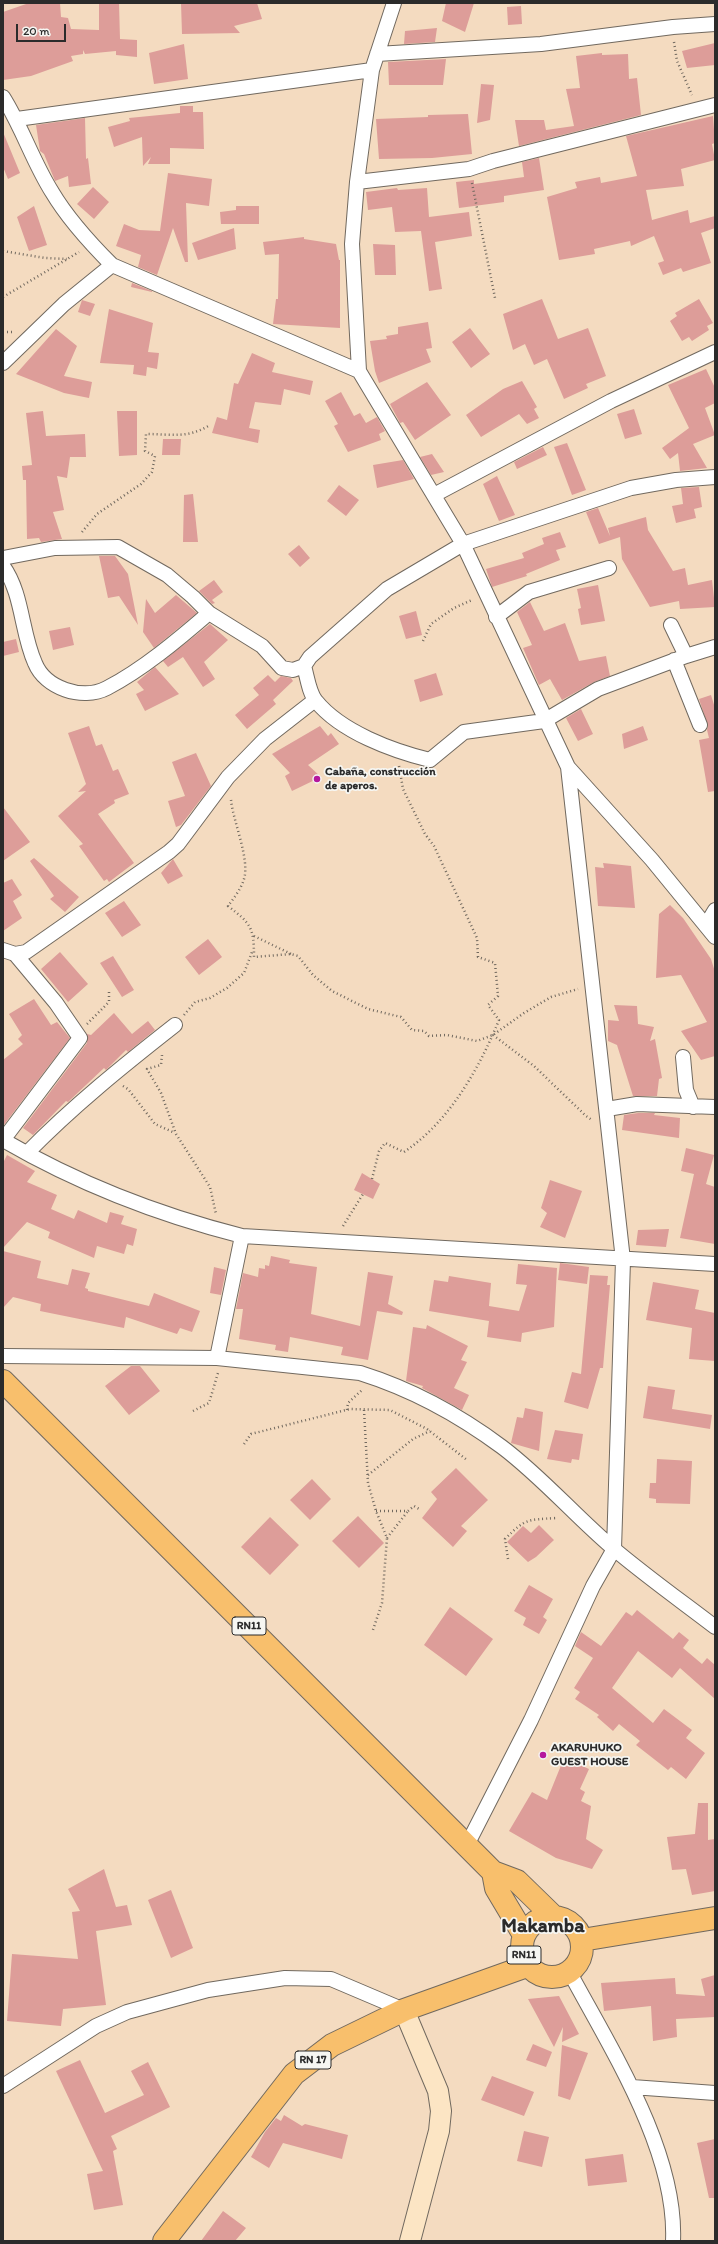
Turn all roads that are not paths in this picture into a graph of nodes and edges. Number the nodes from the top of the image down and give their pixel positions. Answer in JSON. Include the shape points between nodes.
{"nodes":[{"id":1,"x":394,"y":3,"type":"edge"},
{"id":2,"x":715,"y":24,"type":"edge"},
{"id":3,"x":377,"y":54,"type":"junction"},
{"id":4,"x":372,"y":70,"type":"junction"},
{"id":5,"x":3,"y":97,"type":"edge"},
{"id":6,"x":715,"y":105,"type":"edge"},
{"id":7,"x":17,"y":119,"type":"junction"},
{"id":8,"x":357,"y":182,"type":"junction"},
{"id":9,"x":112,"y":265,"type":"junction"},
{"id":10,"x":715,"y":352,"type":"edge"},
{"id":11,"x":3,"y":363,"type":"edge"},
{"id":12,"x":359,"y":371,"type":"junction"},
{"id":13,"x":715,"y":477,"type":"edge"},
{"id":14,"x":434,"y":495,"type":"junction"},
{"id":15,"x":463,"y":544,"type":"junction"},
{"id":16,"x":3,"y":558,"type":"edge"},
{"id":17,"x":3,"y":566,"type":"edge"},
{"id":18,"x":609,"y":568,"type":"dead end"},
{"id":19,"x":209,"y":613,"type":"junction"},
{"id":20,"x":496,"y":617,"type":"junction"},
{"id":21,"x":671,"y":625,"type":"dead end"},
{"id":22,"x":715,"y":648,"type":"edge"},
{"id":23,"x":680,"y":658,"type":"junction"},
{"id":24,"x":304,"y":666,"type":"junction"},
{"id":25,"x":315,"y":700,"type":"junction"},
{"id":26,"x":544,"y":721,"type":"junction"},
{"id":27,"x":700,"y":725,"type":"dead end"},
{"id":28,"x":568,"y":767,"type":"junction"},
{"id":29,"x":715,"y":910,"type":"edge"},
{"id":30,"x":706,"y":925,"type":"junction"},
{"id":31,"x":715,"y":937,"type":"edge"},
{"id":32,"x":9,"y":952,"type":"edge"},
{"id":33,"x":175,"y":1025,"type":"road end"},
{"id":34,"x":683,"y":1057,"type":"dead end"},
{"id":35,"x":693,"y":1107,"type":"junction"},
{"id":36,"x":715,"y":1107,"type":"edge"},
{"id":37,"x":607,"y":1109,"type":"junction"},
{"id":38,"x":3,"y":1140,"type":"edge"},
{"id":39,"x":27,"y":1153,"type":"junction"},
{"id":40,"x":242,"y":1236,"type":"junction"},
{"id":41,"x":623,"y":1260,"type":"junction"},
{"id":42,"x":715,"y":1264,"type":"edge"},
{"id":43,"x":3,"y":1356,"type":"edge"},
{"id":44,"x":219,"y":1358,"type":"junction"},
{"id":45,"x":3,"y":1380,"type":"edge"},
{"id":46,"x":614,"y":1549,"type":"junction"},
{"id":47,"x":715,"y":1627,"type":"edge"},
{"id":48,"x":467,"y":1845,"type":"junction"},
{"id":49,"x":494,"y":1872,"type":"junction"},
{"id":50,"x":554,"y":1917,"type":"junction"},
{"id":51,"x":715,"y":1918,"type":"edge"},
{"id":52,"x":524,"y":1935,"type":"junction"},
{"id":53,"x":582,"y":1940,"type":"junction"},
{"id":54,"x":527,"y":1966,"type":"junction"},
{"id":55,"x":570,"y":1973,"type":"junction"},
{"id":56,"x":404,"y":2010,"type":"junction"},
{"id":57,"x":3,"y":2086,"type":"edge"},
{"id":58,"x":632,"y":2087,"type":"junction"},
{"id":59,"x":715,"y":2093,"type":"edge"},
{"id":60,"x":164,"y":2241,"type":"edge"},
{"id":61,"x":410,"y":2241,"type":"edge"},
{"id":62,"x":673,"y":2241,"type":"edge"}],
"edges":[{"from":1,"to":3,"type":"street"},
{"from":2,"to":3,"type":"street","via":[[541,44]]},
{"from":3,"to":4,"type":"street"},
{"from":4,"to":7,"type":"street"},
{"from":4,"to":8,"type":"street"},
{"from":5,"to":7,"type":"street"},
{"from":6,"to":8,"type":"street","via":[[469,169]]},
{"from":7,"to":9,"type":"street","via":[[51,192]]},
{"from":8,"to":12,"type":"street","via":[[352,244]]},
{"from":9,"to":11,"type":"street","via":[[64,304]]},
{"from":9,"to":12,"type":"street"},
{"from":10,"to":14,"type":"street","via":[[611,401]]},
{"from":12,"to":14,"type":"street"},
{"from":13,"to":15,"type":"street","via":[[676,480],[631,488]]},
{"from":14,"to":15,"type":"street"},
{"from":15,"to":20,"type":"street"},
{"from":15,"to":24,"type":"street","via":[[387,589],[310,657]]},
{"from":16,"to":19,"type":"street","via":[[71,547],[118,547],[167,575]]},
{"from":17,"to":19,"type":"street","via":[[12,579],[40,675],[60,688],[73,691],[87,693],[106,689],[156,655]]},
{"from":18,"to":20,"type":"street","via":[[529,592]]},
{"from":19,"to":24,"type":"street","via":[[251,638],[282,668],[293,670]]},
{"from":20,"to":26,"type":"street"},
{"from":21,"to":23,"type":"street"},
{"from":22,"to":23,"type":"street"},
{"from":23,"to":26,"type":"street","via":[[598,689]]},
{"from":23,"to":27,"type":"street"},
{"from":24,"to":25,"type":"street"},
{"from":25,"to":26,"type":"street","via":[[341,724],[397,752],[430,760],[464,732]]},
{"from":25,"to":32,"type":"street","via":[[265,739],[228,777],[178,844],[169,852],[37,946],[26,952]]},
{"from":26,"to":28,"type":"street"},
{"from":28,"to":30,"type":"street"},
{"from":28,"to":37,"type":"street"},
{"from":29,"to":30,"type":"street"},
{"from":30,"to":31,"type":"street"},
{"from":32,"to":38,"type":"street","via":[[56,1003],[80,1038]]},
{"from":33,"to":39,"type":"street","via":[[110,1076]]},
{"from":34,"to":35,"type":"street","via":[[686,1090]]},
{"from":35,"to":36,"type":"street"},
{"from":35,"to":37,"type":"street","via":[[637,1104]]},
{"from":37,"to":41,"type":"street"},
{"from":38,"to":39,"type":"street"},
{"from":39,"to":40,"type":"street","via":[[77,1180],[218,1230]]},
{"from":40,"to":41,"type":"street"},
{"from":40,"to":44,"type":"street"},
{"from":41,"to":42,"type":"street"},
{"from":41,"to":46,"type":"street"},
{"from":43,"to":44,"type":"street"},
{"from":44,"to":46,"type":"street","via":[[360,1372],[431,1402],[503,1448]]},
{"from":45,"to":48,"type":"main road","number":"RN11"},
{"from":46,"to":47,"type":"street"},
{"from":46,"to":48,"type":"street","via":[[593,1586],[531,1720]]},
{"from":48,"to":49,"type":"main road","number":"RN11"},
{"from":49,"to":50,"type":"main road","number":"RN11","via":[[517,1881]]},
{"from":49,"to":52,"type":"main road","number":"RN11","via":[[496,1888]]},
{"from":50,"to":52,"type":"main road","number":"RN11","via":[[541,1919],[531,1925]]},
{"from":50,"to":53,"type":"main road","number":"RN11","via":[[566,1920],[576,1928]]},
{"from":51,"to":53,"type":"main road"},
{"from":52,"to":54,"type":"main road","number":"RN11","via":[[522,1950]]},
{"from":53,"to":55,"type":"main road","via":[[583,1952],[579,1964]]},
{"from":54,"to":55,"type":"main road","number":"RN11","via":[[538,1974],[554,1978]]},
{"from":54,"to":56,"type":"main road","number":"RN 17"},
{"from":55,"to":58,"type":"street"},
{"from":56,"to":57,"type":"street","via":[[331,1979],[285,1978],[208,1990],[127,2012],[96,2026]]},
{"from":56,"to":60,"type":"main road","number":"RN 17","via":[[332,2045],[294,2074]]},
{"from":56,"to":61,"type":"main road","via":[[438,2091],[441,2111],[439,2130]]},
{"from":58,"to":59,"type":"street"},
{"from":58,"to":62,"type":"street","via":[[667,2176],[674,2224]]}]}
